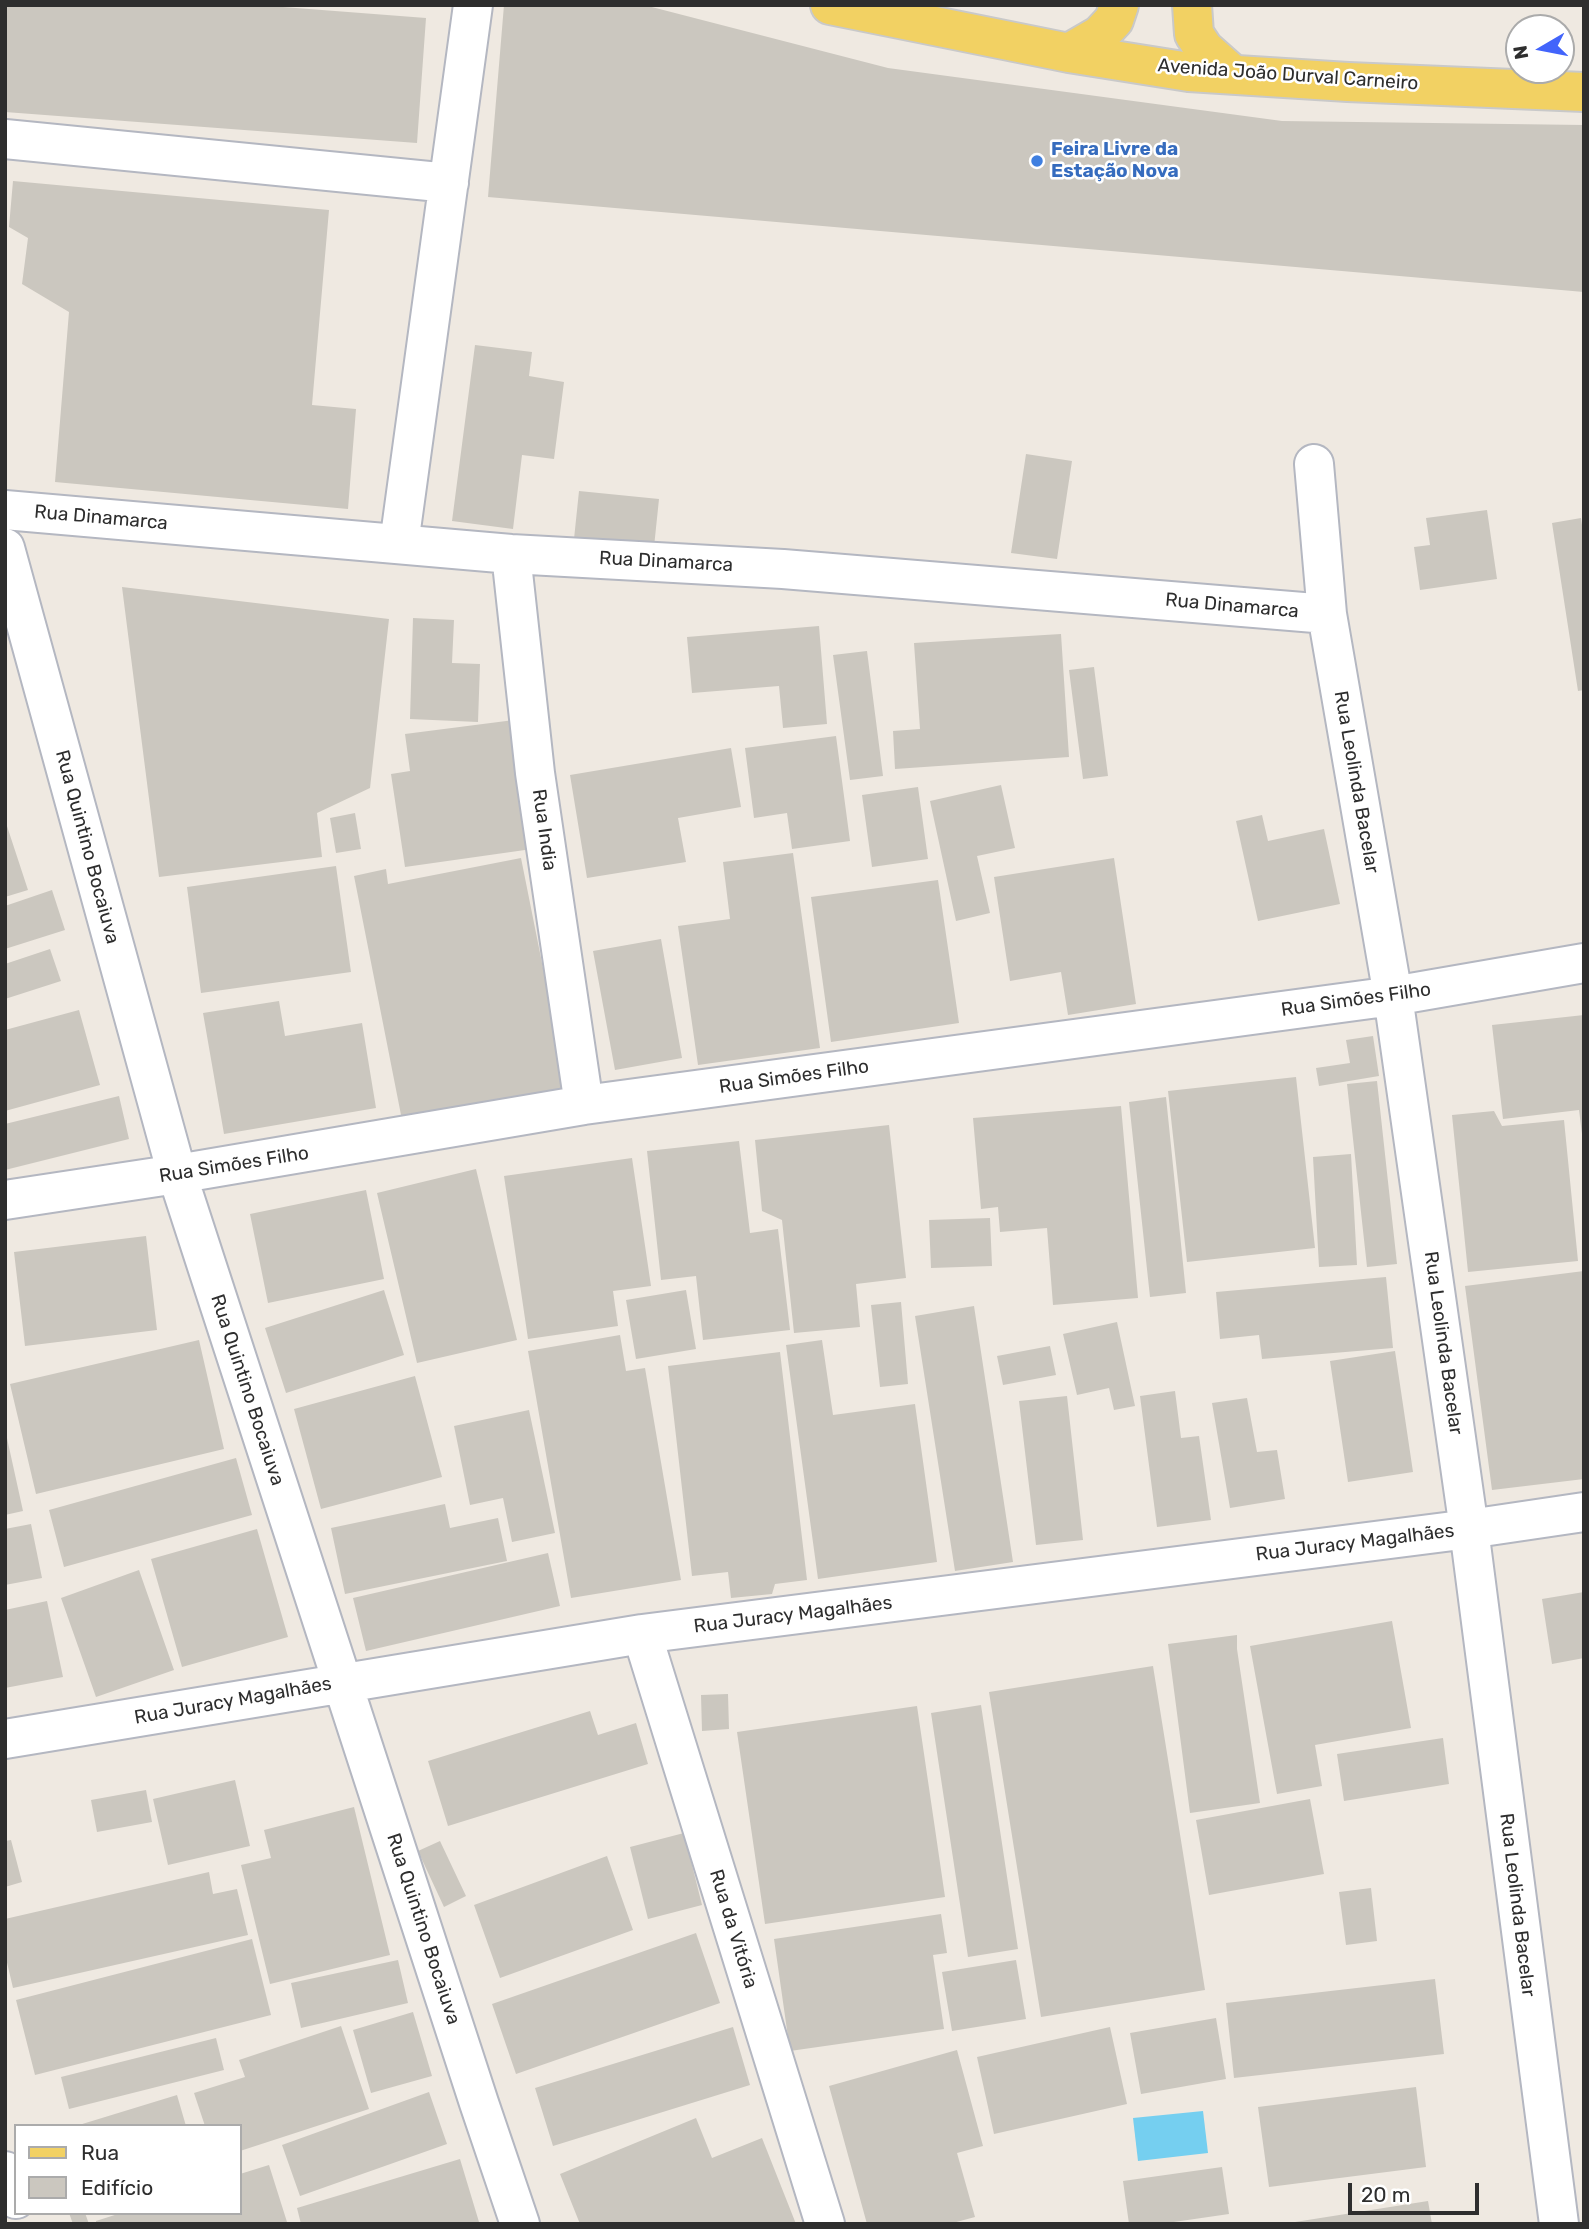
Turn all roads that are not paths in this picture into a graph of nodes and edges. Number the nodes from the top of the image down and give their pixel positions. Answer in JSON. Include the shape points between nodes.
{"nodes":[{"id":1,"x":473,"y":5,"type":"edge"},
{"id":2,"x":830,"y":5,"type":"edge"},
{"id":3,"x":1119,"y":5,"type":"edge"},
{"id":4,"x":1192,"y":5,"type":"edge"},
{"id":5,"x":1069,"y":53,"type":"junction"},
{"id":6,"x":1231,"y":73,"type":"junction"},
{"id":7,"x":1584,"y":92,"type":"edge"},
{"id":8,"x":5,"y":139,"type":"edge"},
{"id":9,"x":449,"y":183,"type":"junction"},
{"id":10,"x":1314,"y":464,"type":"dead end"},
{"id":11,"x":5,"y":510,"type":"edge"},
{"id":12,"x":398,"y":544,"type":"junction"},
{"id":13,"x":5,"y":548,"type":"edge"},
{"id":14,"x":511,"y":554,"type":"junction"},
{"id":15,"x":1328,"y":614,"type":"junction"},
{"id":16,"x":1584,"y":963,"type":"edge"},
{"id":17,"x":1393,"y":996,"type":"junction"},
{"id":18,"x":584,"y":1105,"type":"junction"},
{"id":19,"x":177,"y":1174,"type":"junction"},
{"id":20,"x":5,"y":1200,"type":"edge"},
{"id":21,"x":1584,"y":1512,"type":"edge"},
{"id":22,"x":1469,"y":1529,"type":"junction"},
{"id":23,"x":642,"y":1634,"type":"junction"},
{"id":24,"x":343,"y":1683,"type":"junction"},
{"id":25,"x":5,"y":1739,"type":"edge"},
{"id":26,"x":5,"y":2171,"type":"edge"},
{"id":27,"x":14,"y":2194,"type":"edge"},
{"id":28,"x":520,"y":2224,"type":"edge"},
{"id":29,"x":825,"y":2224,"type":"edge"},
{"id":30,"x":1559,"y":2224,"type":"edge"}],
"edges":[{"from":1,"to":9,"type":"street"},
{"from":2,"to":5,"type":"main road","name":"Avenida João Durval Carneiro"},
{"from":3,"to":5,"type":"main road","via":[[1114,20],[1100,34]]},
{"from":4,"to":6,"type":"main road","via":[[1194,34]]},
{"from":5,"to":6,"type":"main road","name":"Avenida João Durval Carneiro","via":[[1188,72]]},
{"from":6,"to":7,"type":"main road","name":"Avenida João Durval Carneiro"},
{"from":8,"to":9,"type":"street"},
{"from":9,"to":12,"type":"street"},
{"from":10,"to":15,"type":"street","name":"Rua Leolinda Bacelar"},
{"from":11,"to":12,"type":"street","name":"Rua Dinamarca"},
{"from":12,"to":14,"type":"street","name":"Rua Dinamarca"},
{"from":13,"to":19,"type":"street","name":"Rua Quintino Bocaiuva"},
{"from":14,"to":15,"type":"street","name":"Rua Dinamarca","via":[[783,569]]},
{"from":14,"to":18,"type":"street","name":"Rua India","via":[[535,774]]},
{"from":15,"to":17,"type":"street","name":"Rua Leolinda Bacelar"},
{"from":16,"to":17,"type":"street","name":"Rua Simões Filho"},
{"from":17,"to":18,"type":"street","name":"Rua Simões Filho"},
{"from":17,"to":22,"type":"street","name":"Rua Leolinda Bacelar"},
{"from":18,"to":19,"type":"street","name":"Rua Simões Filho"},
{"from":19,"to":20,"type":"street","name":"Rua Simões Filho"},
{"from":19,"to":24,"type":"street","name":"Rua Quintino Bocaiuva"},
{"from":21,"to":22,"type":"street","name":"Rua Juracy Magalhães"},
{"from":22,"to":23,"type":"street","name":"Rua Juracy Magalhães"},
{"from":22,"to":30,"type":"street","name":"Rua Leolinda Bacelar"},
{"from":23,"to":24,"type":"street","name":"Rua Juracy Magalhães"},
{"from":23,"to":29,"type":"street","name":"Rua da Vitória"},
{"from":24,"to":25,"type":"street","name":"Rua Juracy Magalhães"},
{"from":24,"to":28,"type":"street","name":"Rua Quintino Bocaiuva"},
{"from":26,"to":27,"type":"street"}]}
